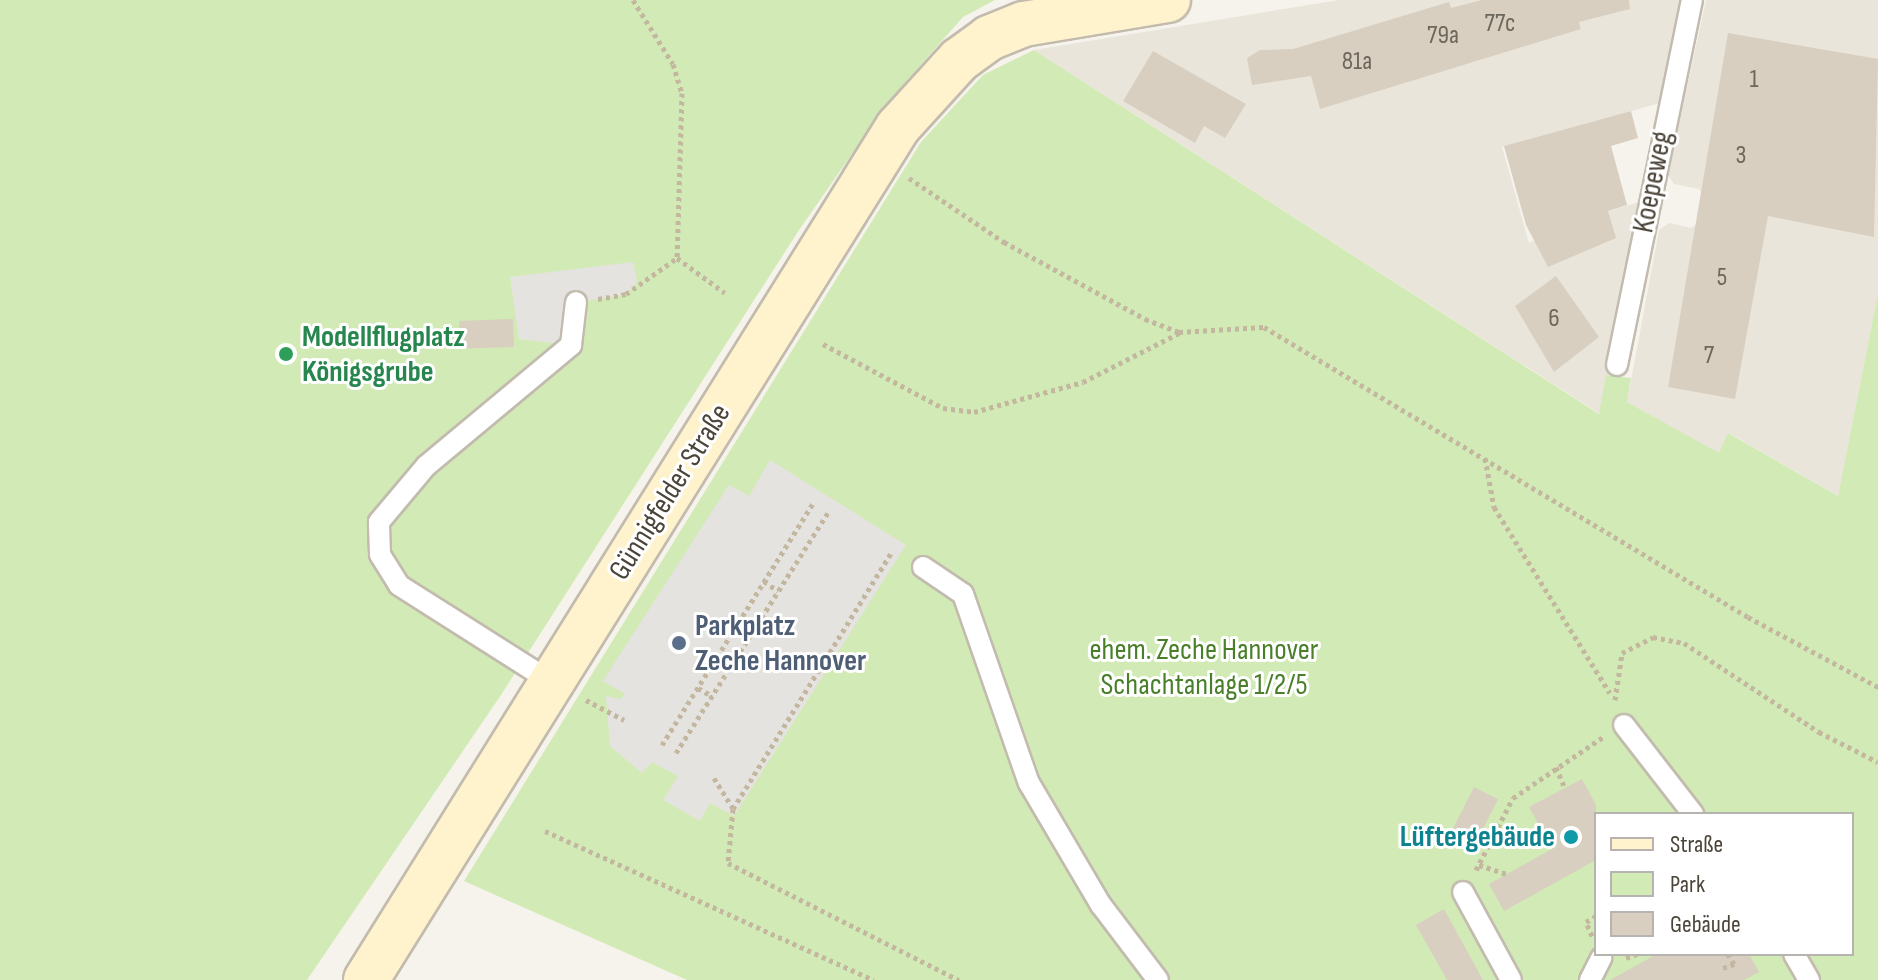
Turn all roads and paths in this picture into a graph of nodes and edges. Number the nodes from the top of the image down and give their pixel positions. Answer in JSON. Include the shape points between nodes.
{"nodes":[{"id":1,"x":633,"y":0,"type":"edge"},
{"id":2,"x":1168,"y":0,"type":"edge"},
{"id":3,"x":1692,"y":0,"type":"edge"},
{"id":4,"x":878,"y":158,"type":"junction"},
{"id":5,"x":677,"y":258,"type":"junction"},
{"id":6,"x":725,"y":293,"type":"dead end"},
{"id":7,"x":576,"y":302,"type":"joint"},
{"id":8,"x":1179,"y":332,"type":"junction"},
{"id":9,"x":823,"y":344,"type":"dead end"},
{"id":10,"x":1617,"y":365,"type":"dead end"},
{"id":11,"x":1485,"y":458,"type":"junction"},
{"id":12,"x":814,"y":502,"type":"dead end"},
{"id":13,"x":829,"y":511,"type":"dead end"},
{"id":14,"x":893,"y":550,"type":"dead end"},
{"id":15,"x":923,"y":567,"type":"dead end"},
{"id":16,"x":764,"y":581,"type":"junction"},
{"id":17,"x":778,"y":591,"type":"junction"},
{"id":18,"x":737,"y":624,"type":"junction"},
{"id":19,"x":752,"y":633,"type":"junction"},
{"id":20,"x":550,"y":681,"type":"junction"},
{"id":21,"x":1878,"y":687,"type":"edge"},
{"id":22,"x":698,"y":688,"type":"junction"},
{"id":23,"x":1611,"y":694,"type":"junction"},
{"id":24,"x":712,"y":696,"type":"junction"},
{"id":25,"x":1624,"y":725,"type":"joint"},
{"id":26,"x":1591,"y":744,"type":"dead end"},
{"id":27,"x":662,"y":745,"type":"dead end"},
{"id":28,"x":676,"y":753,"type":"dead end"},
{"id":29,"x":1878,"y":762,"type":"edge"},
{"id":30,"x":1556,"y":767,"type":"junction"},
{"id":31,"x":714,"y":778,"type":"dead end"},
{"id":32,"x":1565,"y":788,"type":"dead end"},
{"id":33,"x":733,"y":809,"type":"junction"},
{"id":34,"x":1691,"y":812,"type":"edge"},
{"id":35,"x":545,"y":831,"type":"dead end"},
{"id":36,"x":1479,"y":865,"type":"junction"},
{"id":37,"x":1507,"y":874,"type":"dead end"},
{"id":38,"x":1463,"y":892,"type":"joint"},
{"id":39,"x":1594,"y":917,"type":"edge"},
{"id":40,"x":1594,"y":940,"type":"edge"},
{"id":41,"x":1598,"y":956,"type":"edge"},
{"id":42,"x":1633,"y":956,"type":"edge"},
{"id":43,"x":1729,"y":956,"type":"edge"},
{"id":44,"x":1795,"y":956,"type":"edge"},
{"id":45,"x":1629,"y":958,"type":"dead end"},
{"id":46,"x":1723,"y":968,"type":"dead end"},
{"id":47,"x":366,"y":980,"type":"edge"},
{"id":48,"x":874,"y":980,"type":"edge"},
{"id":49,"x":959,"y":980,"type":"edge"},
{"id":50,"x":1158,"y":980,"type":"edge"},
{"id":51,"x":1511,"y":980,"type":"edge"},
{"id":52,"x":1590,"y":980,"type":"edge"},
{"id":53,"x":1809,"y":980,"type":"edge"}],
"edges":[{"from":1,"to":5,"type":"path","via":[[658,36],[682,93]]},
{"from":2,"to":4,"type":"street","name":"Günnigfelder Straße","via":[[1005,31],[959,60]]},
{"from":3,"to":10,"type":"lane","name":"Koepeweg"},
{"from":4,"to":8,"type":"path","via":[[1004,242]]},
{"from":4,"to":20,"type":"street","name":"Günnigfelder Straße"},
{"from":5,"to":6,"type":"path"},
{"from":5,"to":7,"type":"path","via":[[626,294]]},
{"from":7,"to":20,"type":"lane","via":[[571,345],[426,466],[379,522],[380,554],[399,585]]},
{"from":8,"to":9,"type":"path","via":[[1083,382],[1003,409],[974,412],[943,408]]},
{"from":8,"to":11,"type":"path","via":[[1264,327]]},
{"from":11,"to":21,"type":"path"},
{"from":11,"to":23,"type":"path","via":[[1494,507]]},
{"from":12,"to":16,"type":"path"},
{"from":13,"to":17,"type":"path"},
{"from":14,"to":33,"type":"path"},
{"from":15,"to":50,"type":"lane","via":[[963,594],[1029,783],[1101,905]]},
{"from":16,"to":17,"type":"path"},
{"from":16,"to":18,"type":"path"},
{"from":17,"to":19,"type":"path"},
{"from":18,"to":19,"type":"path"},
{"from":18,"to":22,"type":"path"},
{"from":19,"to":24,"type":"path"},
{"from":20,"to":47,"type":"street","name":"Günnigfelder Straße"},
{"from":22,"to":24,"type":"path"},
{"from":22,"to":27,"type":"path"},
{"from":23,"to":25,"type":"path"},
{"from":23,"to":29,"type":"path","via":[[1622,653],[1653,637],[1684,643],[1819,732]]},
{"from":24,"to":28,"type":"path"},
{"from":25,"to":34,"type":"lane"},
{"from":26,"to":30,"type":"path"},
{"from":30,"to":32,"type":"path"},
{"from":30,"to":36,"type":"path","via":[[1513,798]]},
{"from":31,"to":33,"type":"path"},
{"from":33,"to":49,"type":"path","via":[[728,863]]},
{"from":35,"to":48,"type":"path"},
{"from":36,"to":37,"type":"path"},
{"from":36,"to":38,"type":"path"},
{"from":38,"to":51,"type":"lane"},
{"from":39,"to":40,"type":"path","via":[[1586,922]]},
{"from":41,"to":52,"type":"lane"},
{"from":42,"to":45,"type":"path"},
{"from":43,"to":46,"type":"path","via":[[1734,964]]},
{"from":44,"to":53,"type":"lane"}]}
